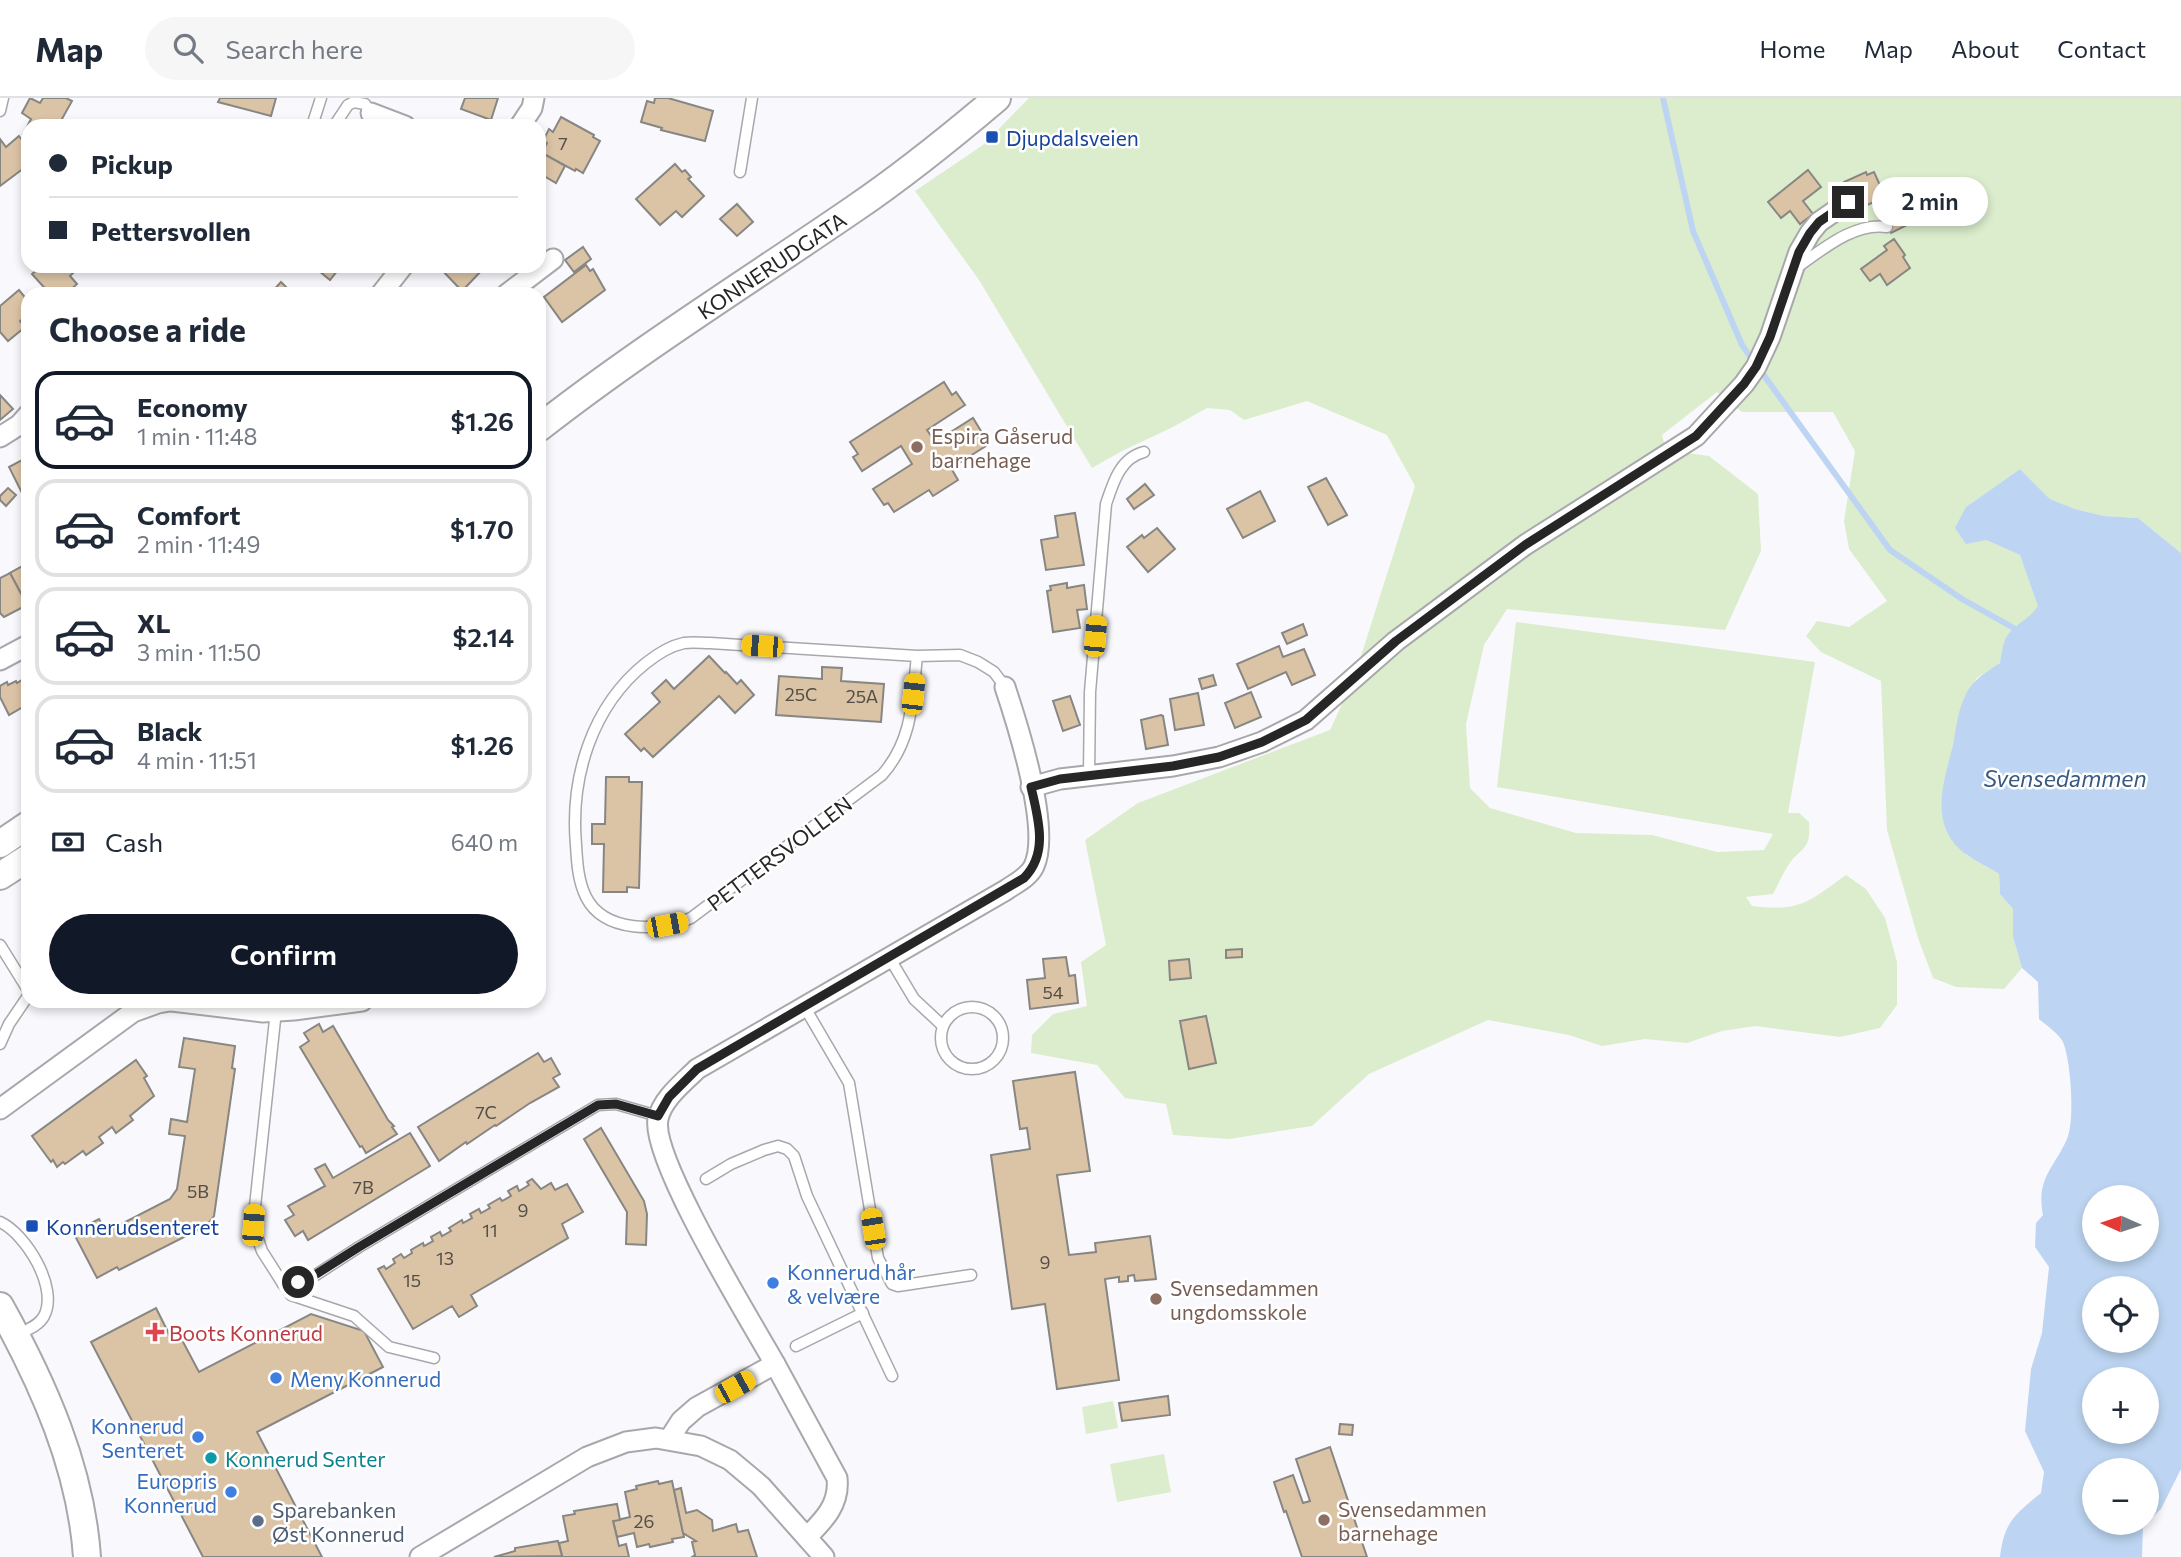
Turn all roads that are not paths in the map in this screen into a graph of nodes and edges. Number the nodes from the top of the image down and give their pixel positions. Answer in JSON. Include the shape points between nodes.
{"nodes":[{"id":1,"x":2,"y":98,"type":"edge"},
{"id":2,"x":321,"y":98,"type":"edge"},
{"id":3,"x":534,"y":98,"type":"edge"},
{"id":4,"x":752,"y":98,"type":"edge"},
{"id":5,"x":997,"y":98,"type":"edge"},
{"id":6,"x":0,"y":111,"type":"edge"},
{"id":7,"x":371,"y":113,"type":"joint"},
{"id":8,"x":314,"y":119,"type":"edge"},
{"id":9,"x":339,"y":119,"type":"edge"},
{"id":10,"x":387,"y":119,"type":"edge"},
{"id":11,"x":524,"y":119,"type":"edge"},
{"id":12,"x":740,"y":172,"type":"dead end"},
{"id":13,"x":1848,"y":202,"type":"dead end"},
{"id":14,"x":1887,"y":227,"type":"dead end"},
{"id":15,"x":553,"y":259,"type":"dead end"},
{"id":16,"x":546,"y":264,"type":"edge"},
{"id":17,"x":1793,"y":270,"type":"junction"},
{"id":18,"x":398,"y":273,"type":"edge"},
{"id":19,"x":535,"y":273,"type":"edge"},
{"id":20,"x":386,"y":287,"type":"edge"},
{"id":21,"x":516,"y":287,"type":"edge"},
{"id":22,"x":21,"y":423,"type":"edge"},
{"id":23,"x":546,"y":423,"type":"edge"},
{"id":24,"x":0,"y":436,"type":"edge"},
{"id":25,"x":1144,"y":452,"type":"dead end"},
{"id":26,"x":21,"y":649,"type":"edge"},
{"id":27,"x":916,"y":656,"type":"junction"},
{"id":28,"x":0,"y":660,"type":"edge"},
{"id":29,"x":1005,"y":687,"type":"joint"},
{"id":30,"x":1090,"y":775,"type":"junction"},
{"id":31,"x":1031,"y":787,"type":"junction"},
{"id":32,"x":21,"y":830,"type":"edge"},
{"id":33,"x":0,"y":844,"type":"edge"},
{"id":34,"x":21,"y":862,"type":"edge"},
{"id":35,"x":0,"y":876,"type":"edge"},
{"id":36,"x":0,"y":945,"type":"edge"},
{"id":37,"x":889,"y":957,"type":"junction"},
{"id":38,"x":21,"y":979,"type":"edge"},
{"id":39,"x":21,"y":1006,"type":"edge"},
{"id":40,"x":804,"y":1006,"type":"junction"},
{"id":41,"x":146,"y":1008,"type":"edge"},
{"id":42,"x":276,"y":1008,"type":"edge"},
{"id":43,"x":943,"y":1026,"type":"junction"},
{"id":44,"x":0,"y":1044,"type":"edge"},
{"id":45,"x":0,"y":1109,"type":"edge"},
{"id":46,"x":658,"y":1116,"type":"junction"},
{"id":47,"x":706,"y":1179,"type":"dead end"},
{"id":48,"x":0,"y":1222,"type":"edge"},
{"id":49,"x":971,"y":1276,"type":"dead end"},
{"id":50,"x":283,"y":1284,"type":"junction"},
{"id":51,"x":0,"y":1306,"type":"edge"},
{"id":52,"x":863,"y":1313,"type":"junction"},
{"id":53,"x":16,"y":1336,"type":"junction"},
{"id":54,"x":796,"y":1346,"type":"dead end"},
{"id":55,"x":434,"y":1358,"type":"dead end"},
{"id":56,"x":775,"y":1364,"type":"junction"},
{"id":57,"x":892,"y":1376,"type":"dead end"},
{"id":58,"x":671,"y":1438,"type":"junction"},
{"id":59,"x":807,"y":1537,"type":"junction"},
{"id":60,"x":434,"y":1554,"type":"edge"},
{"id":61,"x":87,"y":1557,"type":"edge"},
{"id":62,"x":823,"y":1557,"type":"edge"}],
"edges":[{"from":1,"to":6,"type":"lane"},
{"from":2,"to":8,"type":"lane"},
{"from":3,"to":11,"type":"street"},
{"from":4,"to":12,"type":"lane"},
{"from":5,"to":23,"type":"main road","name":"KONNERUDGATA","via":[[856,208],[607,376]]},
{"from":7,"to":9,"type":"lane","via":[[365,104],[354,102]]},
{"from":7,"to":10,"type":"street"},
{"from":13,"to":17,"type":"street","via":[[1810,233]]},
{"from":14,"to":17,"type":"lane","via":[[1860,228]]},
{"from":15,"to":16,"type":"street"},
{"from":17,"to":30,"type":"street","via":[[1756,367],[1696,436],[1525,545],[1396,641],[1306,720],[1219,757]]},
{"from":18,"to":20,"type":"street"},
{"from":19,"to":21,"type":"street"},
{"from":22,"to":24,"type":"street"},
{"from":25,"to":30,"type":"lane","via":[[1134,454],[1116,475],[1106,504],[1090,692]]},
{"from":26,"to":28,"type":"street"},
{"from":27,"to":27,"type":"lane","name":"PETTERSVOLLEN","via":[[710,643],[682,643],[657,655],[617,690],[585,755],[575,836],[581,884],[591,905],[619,924],[645,927],[691,918],[882,775],[905,741]]},
{"from":27,"to":29,"type":"lane","name":"PETTERSVOLLEN","via":[[960,655],[993,672]]},
{"from":29,"to":31,"type":"street","name":"PETTERSVOLLEN"},
{"from":30,"to":31,"type":"street"},
{"from":31,"to":37,"type":"street","name":"PETTERSVOLLEN","via":[[1040,836],[1031,872]]},
{"from":32,"to":33,"type":"main road"},
{"from":34,"to":35,"type":"main road"},
{"from":36,"to":38,"type":"lane"},
{"from":37,"to":40,"type":"street","name":"PETTERSVOLLEN"},
{"from":37,"to":43,"type":"lane","via":[[915,999]]},
{"from":39,"to":44,"type":"lane"},
{"from":40,"to":46,"type":"street","name":"PETTERSVOLLEN","via":[[697,1069],[669,1097]]},
{"from":40,"to":49,"type":"lane","via":[[849,1083],[878,1258],[892,1284]]},
{"from":41,"to":45,"type":"street"},
{"from":42,"to":50,"type":"lane","via":[[253,1225],[262,1251]]},
{"from":43,"to":43,"type":"lane","via":[[956,1011],[975,1007],[993,1015],[1002,1032],[1000,1051],[989,1064],[969,1069],[953,1062],[942,1046]]},
{"from":46,"to":50,"type":"lane","via":[[616,1104],[598,1105],[307,1280]]},
{"from":46,"to":56,"type":"street","via":[[660,1148],[686,1205]]},
{"from":47,"to":52,"type":"lane","via":[[764,1150],[787,1149]]},
{"from":48,"to":53,"type":"lane","via":[[27,1247],[45,1279],[49,1302],[42,1320]]},
{"from":50,"to":55,"type":"lane","via":[[291,1296],[354,1316],[389,1347]]},
{"from":51,"to":53,"type":"main road"},
{"from":52,"to":54,"type":"lane"},
{"from":52,"to":57,"type":"lane"},
{"from":53,"to":61,"type":"main road","via":[[70,1462],[84,1520]]},
{"from":56,"to":58,"type":"street","via":[[697,1407]]},
{"from":56,"to":59,"type":"street","via":[[837,1478],[839,1490],[832,1509]]},
{"from":58,"to":59,"type":"street","via":[[711,1450],[746,1471]]},
{"from":58,"to":60,"type":"street","via":[[608,1447]]},
{"from":59,"to":62,"type":"street"}]}
